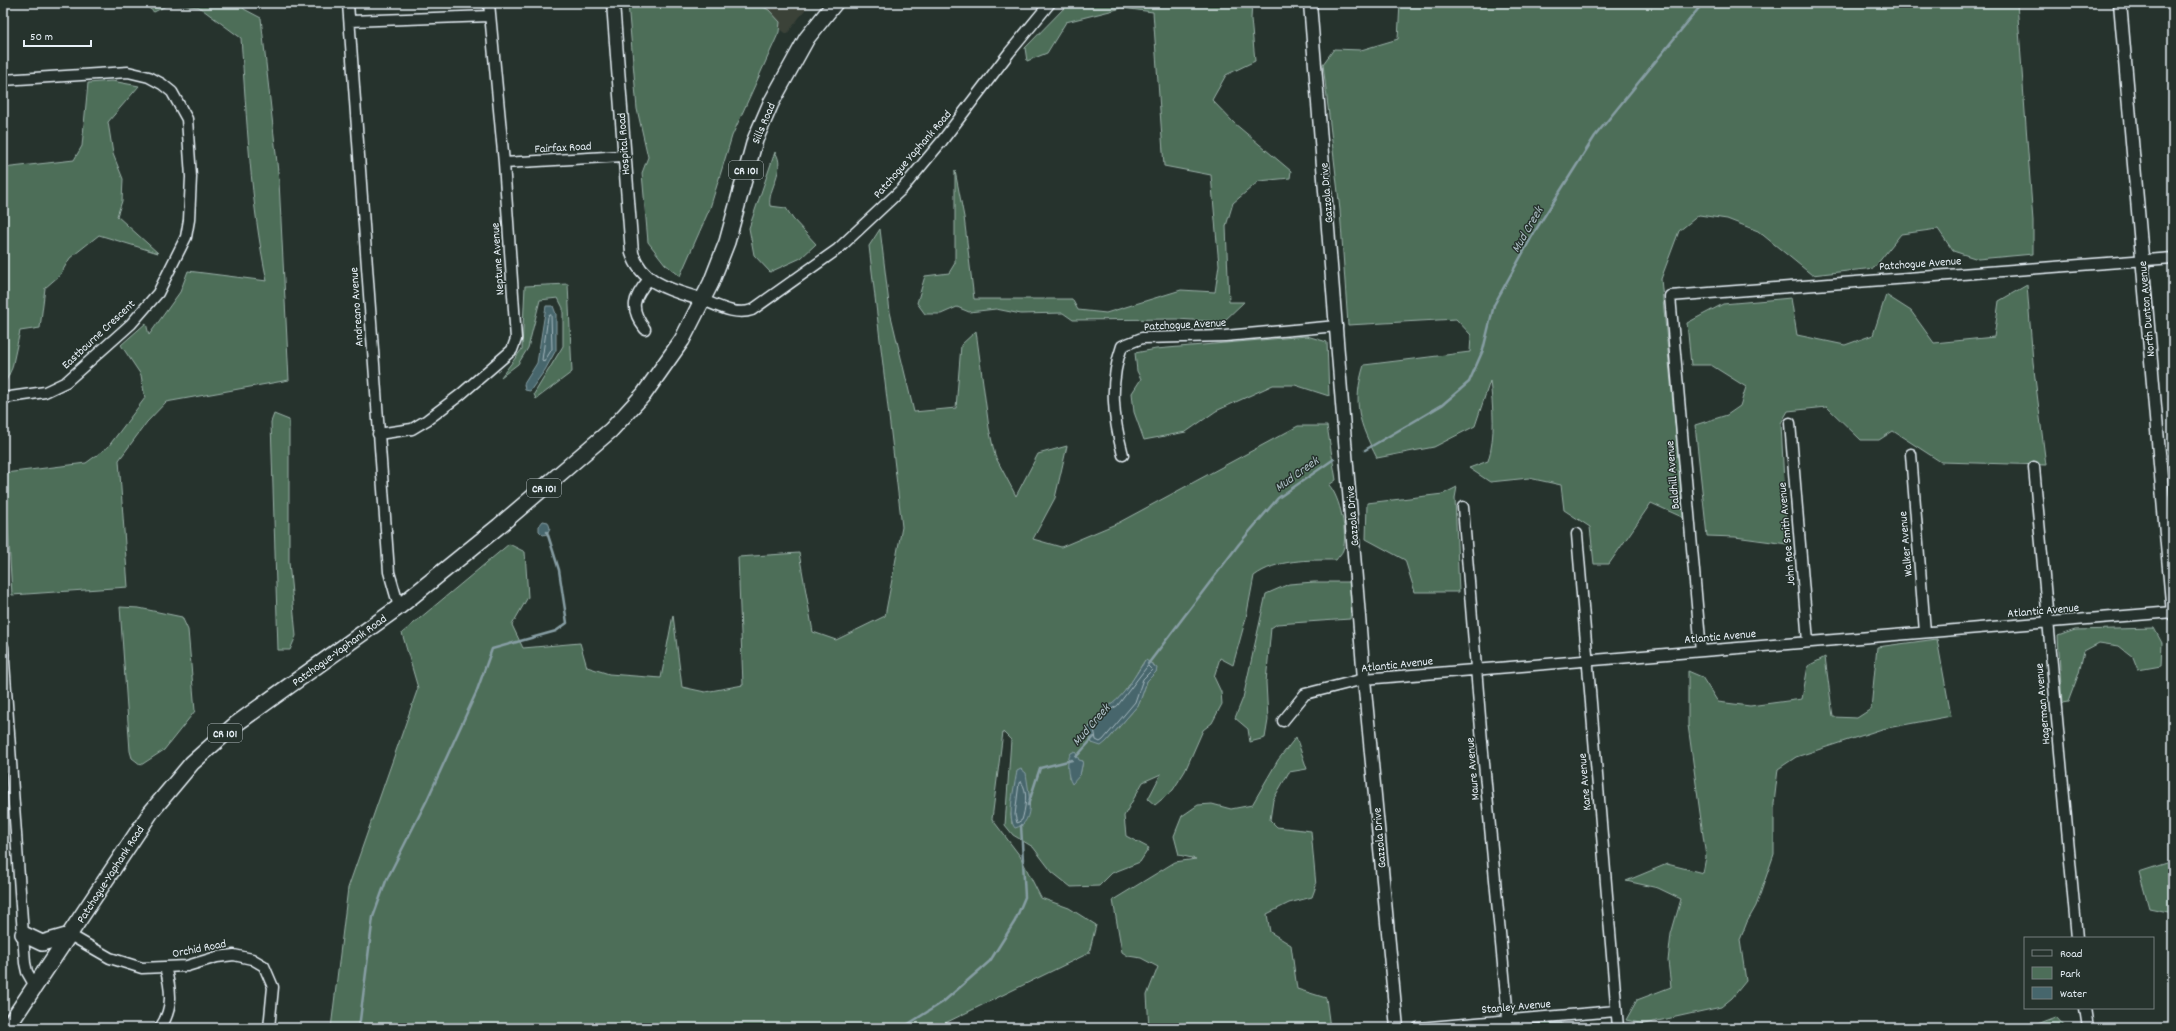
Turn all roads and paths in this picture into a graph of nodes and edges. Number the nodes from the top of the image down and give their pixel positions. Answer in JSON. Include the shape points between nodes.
{"nodes":[{"id":1,"x":348,"y":3,"type":"edge"},
{"id":2,"x":490,"y":3,"type":"edge"},
{"id":3,"x":613,"y":3,"type":"edge"},
{"id":4,"x":835,"y":3,"type":"edge"},
{"id":5,"x":1050,"y":3,"type":"edge"},
{"id":6,"x":1310,"y":3,"type":"edge"},
{"id":7,"x":2120,"y":3,"type":"edge"},
{"id":8,"x":490,"y":16,"type":"junction"},
{"id":9,"x":350,"y":21,"type":"junction"},
{"id":10,"x":3,"y":80,"type":"edge"},
{"id":11,"x":623,"y":156,"type":"junction"},
{"id":12,"x":504,"y":163,"type":"junction"},
{"id":13,"x":2173,"y":258,"type":"edge"},
{"id":14,"x":2142,"y":261,"type":"junction"},
{"id":15,"x":649,"y":279,"type":"junction"},
{"id":16,"x":1670,"y":296,"type":"joint"},
{"id":17,"x":703,"y":300,"type":"junction"},
{"id":18,"x":1337,"y":326,"type":"junction"},
{"id":19,"x":645,"y":329,"type":"dead end"},
{"id":20,"x":3,"y":398,"type":"edge"},
{"id":21,"x":1790,"y":423,"type":"dead end"},
{"id":22,"x":378,"y":434,"type":"junction"},
{"id":23,"x":1910,"y":454,"type":"dead end"},
{"id":24,"x":1123,"y":455,"type":"dead end"},
{"id":25,"x":2034,"y":467,"type":"dead end"},
{"id":26,"x":1463,"y":507,"type":"dead end"},
{"id":27,"x":1577,"y":534,"type":"dead end"},
{"id":28,"x":399,"y":607,"type":"junction"},
{"id":29,"x":2173,"y":613,"type":"edge"},
{"id":30,"x":2047,"y":622,"type":"junction"},
{"id":31,"x":1925,"y":632,"type":"junction"},
{"id":32,"x":1808,"y":642,"type":"junction"},
{"id":33,"x":3,"y":647,"type":"edge"},
{"id":34,"x":1700,"y":651,"type":"junction"},
{"id":35,"x":1587,"y":661,"type":"junction"},
{"id":36,"x":1477,"y":670,"type":"junction"},
{"id":37,"x":1364,"y":679,"type":"junction"},
{"id":38,"x":1284,"y":721,"type":"dead end"},
{"id":39,"x":23,"y":934,"type":"junction"},
{"id":40,"x":70,"y":935,"type":"junction"},
{"id":41,"x":2077,"y":937,"type":"edge"},
{"id":42,"x":165,"y":967,"type":"junction"},
{"id":43,"x":34,"y":986,"type":"junction"},
{"id":44,"x":2086,"y":1009,"type":"edge"},
{"id":45,"x":1616,"y":1011,"type":"junction"},
{"id":46,"x":1508,"y":1024,"type":"edge"},
{"id":47,"x":7,"y":1028,"type":"edge"},
{"id":48,"x":160,"y":1028,"type":"edge"},
{"id":49,"x":269,"y":1028,"type":"edge"},
{"id":50,"x":1397,"y":1028,"type":"edge"},
{"id":51,"x":1418,"y":1028,"type":"edge"},
{"id":52,"x":1618,"y":1028,"type":"edge"},
{"id":53,"x":2088,"y":1028,"type":"edge"}],
"edges":[{"from":1,"to":9,"type":"street","name":"Andreano Avenue"},
{"from":2,"to":8,"type":"street","name":"Neptune Avenue"},
{"from":3,"to":11,"type":"street","name":"Hospital Road"},
{"from":4,"to":17,"type":"main road","name":"Sills Road","number":"CR 101","via":[[795,57],[762,122],[727,242]]},
{"from":5,"to":17,"type":"street","name":"Patchogue Yaphank Road","via":[[902,188],[838,248],[752,310],[733,311]]},
{"from":6,"to":18,"type":"street","name":"Gazzola Drive"},
{"from":7,"to":14,"type":"street","name":"North Dunton Avenue"},
{"from":8,"to":9,"type":"street"},
{"from":8,"to":12,"type":"street","name":"Neptune Avenue"},
{"from":9,"to":22,"type":"street","name":"Andreano Avenue"},
{"from":10,"to":20,"type":"street","name":"Eastbourne Crescent","via":[[128,72],[149,77],[172,92],[187,119],[191,177],[186,237],[158,293],[131,324],[66,382],[44,392]]},
{"from":11,"to":12,"type":"street","name":"Fairfax Road"},
{"from":11,"to":15,"type":"street","name":"Hospital Road","via":[[632,253],[639,268]]},
{"from":12,"to":22,"type":"street","name":"Neptune Avenue","via":[[516,340],[512,350],[427,420],[412,429]]},
{"from":13,"to":14,"type":"street","name":"Patchogue Avenue"},
{"from":14,"to":16,"type":"street","name":"Patchogue Avenue","via":[[2018,268]]},
{"from":14,"to":29,"type":"street","name":"North Dunton Avenue"},
{"from":15,"to":17,"type":"street","name":"Hospital Road","via":[[659,286]]},
{"from":15,"to":19,"type":"street","via":[[634,301],[637,317]]},
{"from":16,"to":34,"type":"street","name":"Baldhill Avenue"},
{"from":17,"to":28,"type":"main road","name":"Patchogue-Yaphank Road","number":"CR 101","via":[[672,356],[635,405],[611,430]]},
{"from":18,"to":24,"type":"street","name":"Patchogue Avenue","via":[[1225,336],[1142,338],[1122,346],[1115,364],[1114,402],[1115,424]]},
{"from":18,"to":37,"type":"street","name":"Gazzola Drive"},
{"from":21,"to":32,"type":"street","name":"John Roe Smith Avenue"},
{"from":22,"to":28,"type":"street","name":"Andreano Avenue","via":[[389,572]]},
{"from":23,"to":31,"type":"street","name":"Walker Avenue"},
{"from":25,"to":30,"type":"street","name":"Hagerman Avenue"},
{"from":26,"to":36,"type":"street","name":"Maure Avenue"},
{"from":27,"to":35,"type":"street","name":"Kane Avenue"},
{"from":28,"to":40,"type":"main road","name":"Patchogue-Yaphank Road","number":"CR 101","via":[[236,724],[192,763],[151,812]]},
{"from":29,"to":30,"type":"street","name":"Atlantic Avenue"},
{"from":30,"to":31,"type":"street","name":"Atlantic Avenue"},
{"from":30,"to":41,"type":"street","name":"Hagerman Avenue"},
{"from":31,"to":32,"type":"street","name":"Atlantic Avenue"},
{"from":32,"to":34,"type":"street","name":"Atlantic Avenue"},
{"from":33,"to":39,"type":"street"},
{"from":34,"to":35,"type":"street","name":"Atlantic Avenue"},
{"from":35,"to":36,"type":"street","name":"Atlantic Avenue"},
{"from":35,"to":45,"type":"street","name":"Kane Avenue"},
{"from":36,"to":37,"type":"street","name":"Atlantic Avenue"},
{"from":36,"to":46,"type":"street","name":"Maure Avenue"},
{"from":37,"to":38,"type":"street","name":"Atlantic Avenue","via":[[1305,694]]},
{"from":37,"to":50,"type":"street","name":"Gazzola Drive"},
{"from":39,"to":40,"type":"main road","via":[[42,942]]},
{"from":39,"to":43,"type":"street","via":[[27,972]]},
{"from":40,"to":42,"type":"street","name":"Orchid Road","via":[[121,963],[142,968]]},
{"from":40,"to":43,"type":"main road","name":"Patchogue-Yaphank Road","number":"CR 101"},
{"from":42,"to":48,"type":"street","via":[[171,999]]},
{"from":42,"to":49,"type":"street","name":"Orchid Road","via":[[187,966],[234,955],[252,959],[264,966],[270,976],[273,998]]},
{"from":43,"to":47,"type":"main road","name":"Patchogue-Yaphank Road","number":"CR 101"},
{"from":44,"to":53,"type":"street"},
{"from":45,"to":46,"type":"street","name":"Stanley Avenue"},
{"from":45,"to":52,"type":"street","name":"Kane Avenue"},
{"from":46,"to":51,"type":"street","name":"Stanley Avenue"}]}
